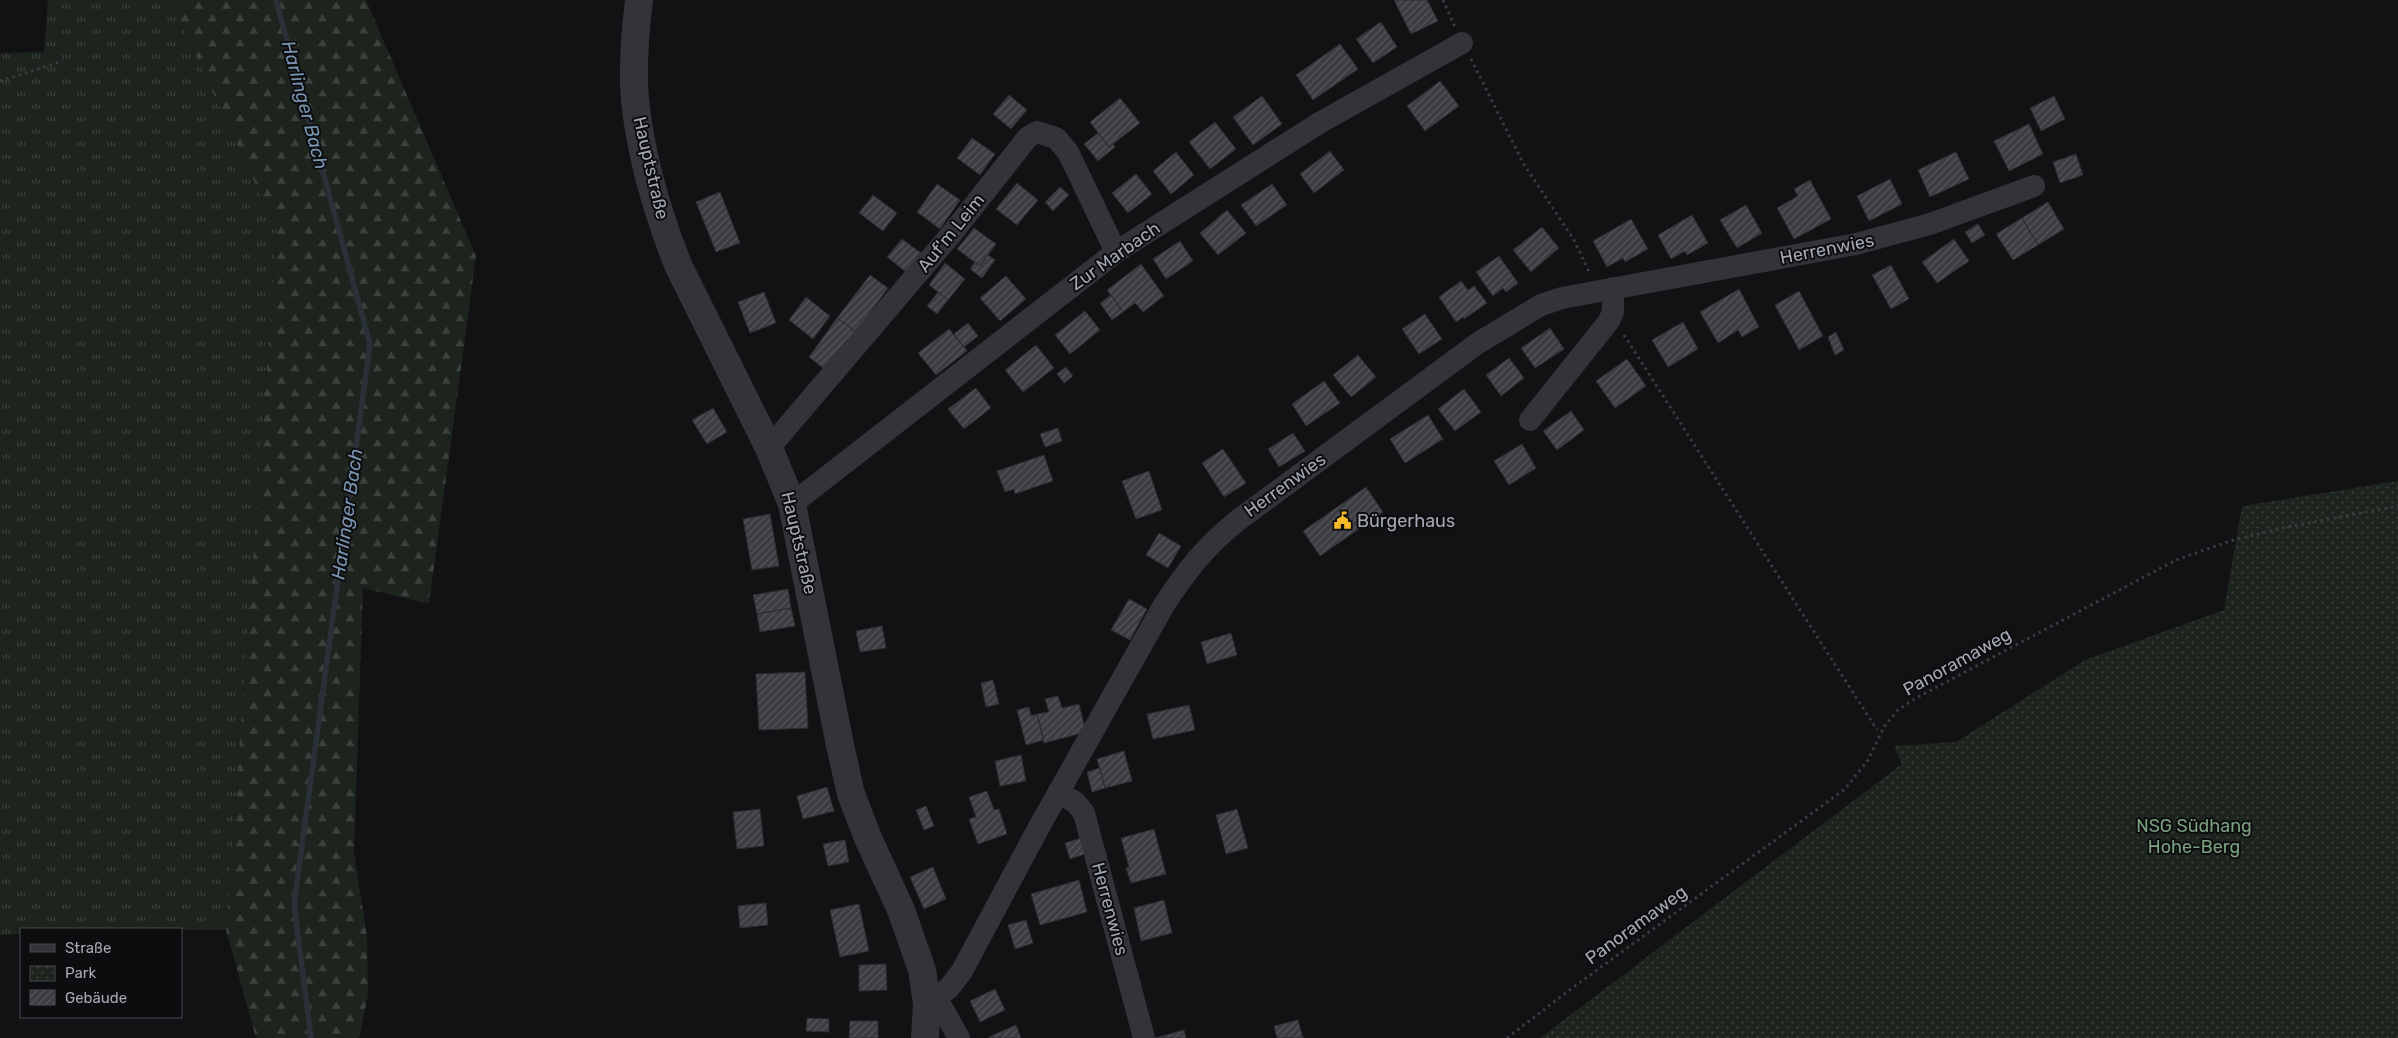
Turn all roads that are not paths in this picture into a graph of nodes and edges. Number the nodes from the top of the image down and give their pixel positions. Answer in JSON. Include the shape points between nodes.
{"nodes":[{"id":1,"x":639,"y":0,"type":"edge"},
{"id":2,"x":1462,"y":43,"type":"road end"},
{"id":3,"x":2034,"y":186,"type":"dead end"},
{"id":4,"x":1116,"y":252,"type":"junction"},
{"id":5,"x":1605,"y":290,"type":"junction"},
{"id":6,"x":1530,"y":420,"type":"dead end"},
{"id":7,"x":769,"y":448,"type":"junction"},
{"id":8,"x":792,"y":504,"type":"junction"},
{"id":9,"x":1058,"y":793,"type":"junction"},
{"id":10,"x":932,"y":1001,"type":"junction"},
{"id":11,"x":925,"y":1038,"type":"edge"},
{"id":12,"x":959,"y":1038,"type":"edge"},
{"id":13,"x":1144,"y":1038,"type":"edge"}],
"edges":[{"from":1,"to":7,"type":"street","name":"Hauptstraße","via":[[634,62],[635,100],[659,211],[679,267]]},
{"from":2,"to":4,"type":"street","name":"Zur Marbach","via":[[1321,122]]},
{"from":3,"to":5,"type":"street","name":"Herrenwies","via":[[1894,236]]},
{"from":4,"to":7,"type":"street","name":"Auf'm Leim","via":[[1068,152],[1056,138],[1037,132],[1028,137],[947,239]]},
{"from":4,"to":8,"type":"street","name":"Zur Marbach"},
{"from":5,"to":6,"type":"street","via":[[1613,312],[1608,321]]},
{"from":5,"to":9,"type":"street","name":"Herrenwies","via":[[1541,305],[1478,343],[1212,542],[1187,570],[1164,605]]},
{"from":7,"to":8,"type":"street","name":"Hauptstraße"},
{"from":8,"to":10,"type":"street","name":"Hauptstraße","via":[[851,794],[901,910]]},
{"from":9,"to":10,"type":"street","name":"Herrenwies","via":[[962,971],[949,988]]},
{"from":9,"to":13,"type":"street","name":"Herrenwies","via":[[1075,802],[1084,813]]},
{"from":10,"to":11,"type":"street","name":"Hauptstraße"},
{"from":10,"to":12,"type":"street"}]}
